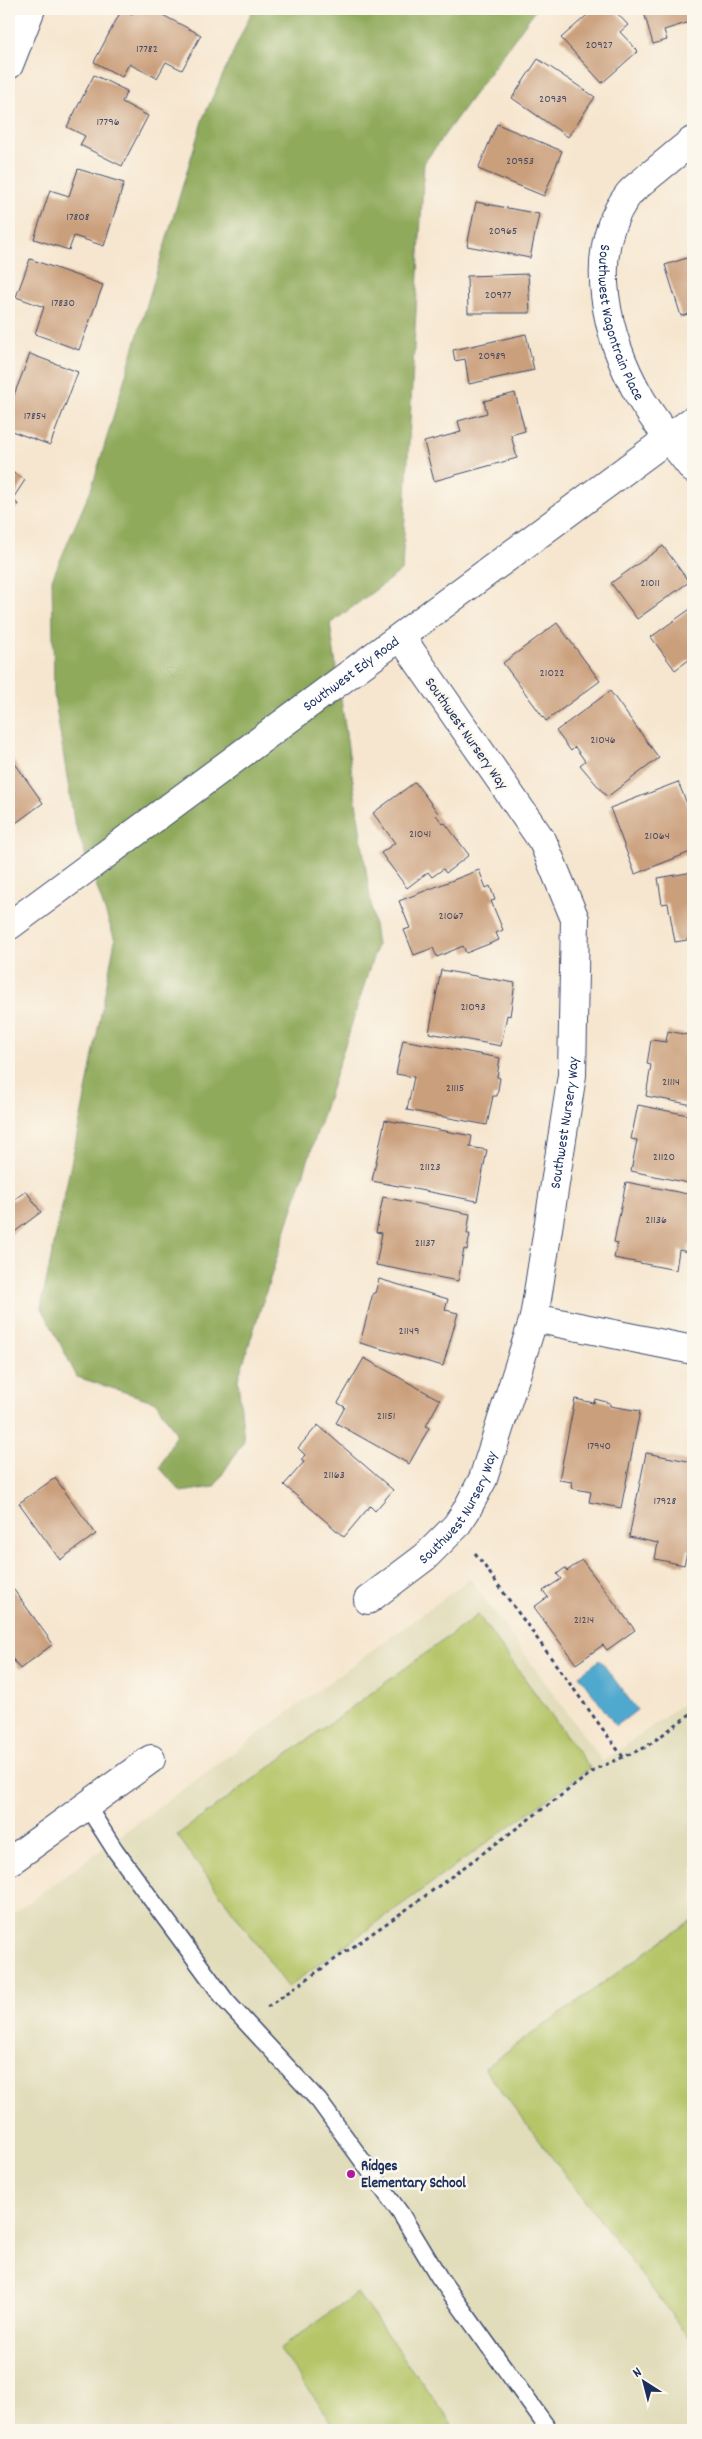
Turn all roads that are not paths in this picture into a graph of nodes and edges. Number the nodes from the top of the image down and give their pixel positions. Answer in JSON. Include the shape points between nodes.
{"nodes":[{"id":1,"x":32,"y":9,"type":"edge"},
{"id":2,"x":9,"y":65,"type":"edge"},
{"id":3,"x":692,"y":141,"type":"dead end"},
{"id":4,"x":693,"y":420,"type":"edge"},
{"id":5,"x":668,"y":438,"type":"junction"},
{"id":6,"x":693,"y":468,"type":"edge"},
{"id":7,"x":401,"y":637,"type":"junction"},
{"id":8,"x":9,"y":926,"type":"edge"},
{"id":9,"x":534,"y":1318,"type":"junction"},
{"id":10,"x":693,"y":1350,"type":"edge"},
{"id":11,"x":368,"y":1600,"type":"dead end"},
{"id":12,"x":151,"y":1759,"type":"dead end"},
{"id":13,"x":86,"y":1806,"type":"junction"},
{"id":14,"x":9,"y":1862,"type":"edge"},
{"id":15,"x":549,"y":2430,"type":"edge"}],
"edges":[{"from":1,"to":2,"type":"street"},
{"from":3,"to":5,"type":"street","name":"Southwest Wagontrain Place","via":[[629,194],[611,225],[605,247],[605,282],[613,332],[641,399]]},
{"from":4,"to":5,"type":"street","name":"Southwest Edy Road"},
{"from":5,"to":6,"type":"street","name":"Southwest Wagontrain Place"},
{"from":5,"to":7,"type":"street","name":"Southwest Edy Road"},
{"from":7,"to":8,"type":"street","name":"Southwest Edy Road"},
{"from":7,"to":9,"type":"street","name":"Southwest Nursery Way","via":[[543,842],[575,919],[572,1075]]},
{"from":9,"to":10,"type":"street"},
{"from":9,"to":11,"type":"street","name":"Southwest Nursery Way","via":[[483,1479],[466,1512],[425,1556]]},
{"from":12,"to":13,"type":"street"},
{"from":13,"to":14,"type":"street"},
{"from":13,"to":15,"type":"lane","via":[[226,2001],[319,2102],[401,2214],[438,2277]]}]}
